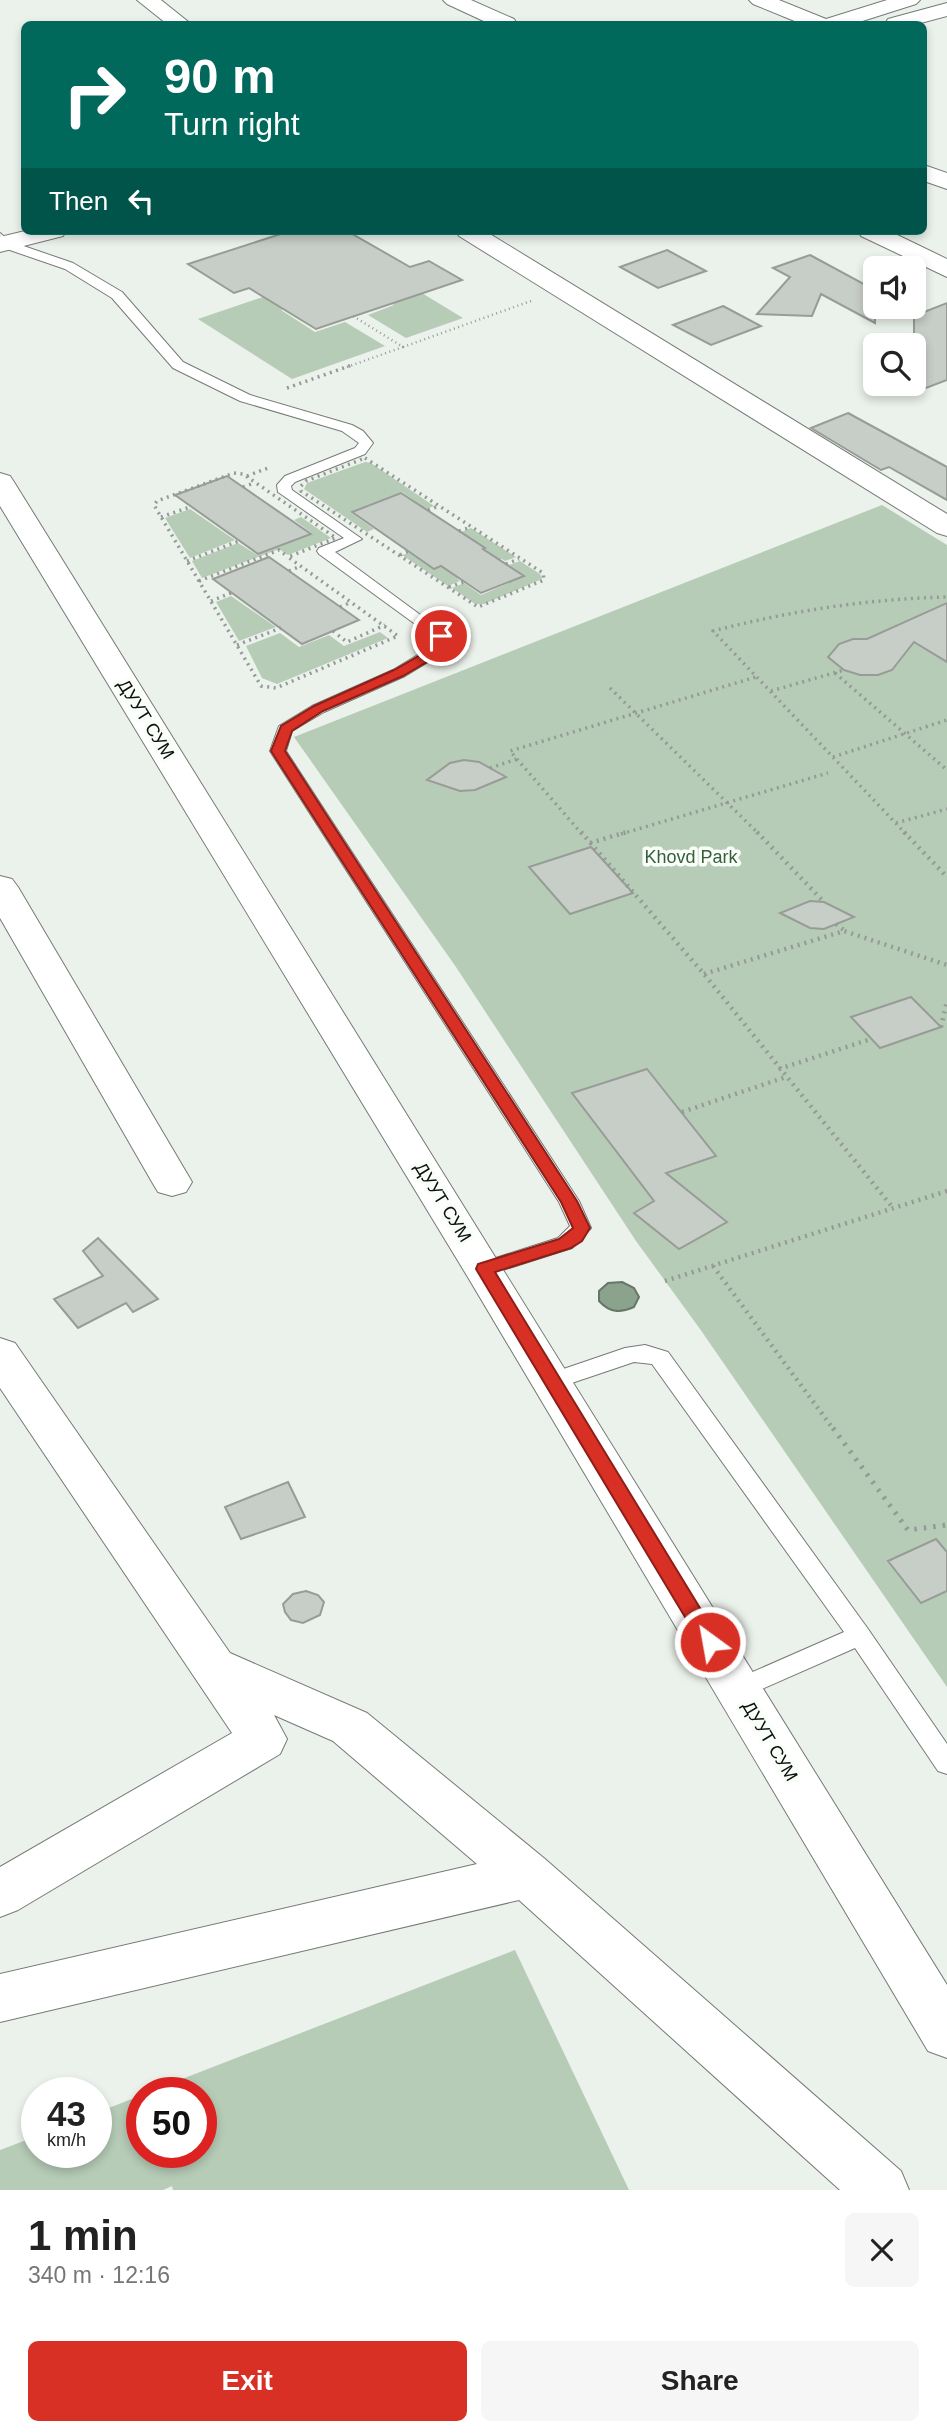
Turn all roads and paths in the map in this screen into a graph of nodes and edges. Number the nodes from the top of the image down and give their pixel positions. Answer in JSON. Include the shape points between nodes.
{"nodes":[{"id":1,"x":148,"y":0,"type":"edge"},
{"id":2,"x":454,"y":0,"type":"edge"},
{"id":3,"x":761,"y":0,"type":"edge"},
{"id":4,"x":909,"y":0,"type":"edge"},
{"id":5,"x":947,"y":9,"type":"edge"},
{"id":6,"x":176,"y":21,"type":"edge"},
{"id":7,"x":500,"y":21,"type":"edge"},
{"id":8,"x":813,"y":21,"type":"edge"},
{"id":9,"x":842,"y":21,"type":"edge"},
{"id":10,"x":906,"y":21,"type":"edge"},
{"id":11,"x":947,"y":162,"type":"edge"},
{"id":12,"x":927,"y":171,"type":"edge"},
{"id":13,"x":927,"y":173,"type":"edge"},
{"id":14,"x":947,"y":183,"type":"edge"},
{"id":15,"x":35,"y":235,"type":"edge"},
{"id":16,"x":474,"y":235,"type":"edge"},
{"id":17,"x":878,"y":235,"type":"edge"},
{"id":18,"x":2,"y":242,"type":"edge"},
{"id":19,"x":947,"y":269,"type":"edge"},
{"id":20,"x":562,"y":290,"type":"junction"},
{"id":21,"x":354,"y":316,"type":"dead end"},
{"id":22,"x":403,"y":347,"type":"junction"},
{"id":23,"x":253,"y":400,"type":"junction"},
{"id":24,"x":0,"y":482,"type":"edge"},
{"id":25,"x":255,"y":482,"type":"junction"},
{"id":26,"x":243,"y":487,"type":"dead end"},
{"id":27,"x":440,"y":505,"type":"junction"},
{"id":28,"x":190,"y":507,"type":"dead end"},
{"id":29,"x":428,"y":510,"type":"dead end"},
{"id":30,"x":161,"y":517,"type":"junction"},
{"id":31,"x":472,"y":526,"type":"junction"},
{"id":32,"x":947,"y":527,"type":"edge"},
{"id":33,"x":459,"y":531,"type":"dead end"},
{"id":34,"x":239,"y":541,"type":"dead end"},
{"id":35,"x":409,"y":551,"type":"dead end"},
{"id":36,"x":399,"y":555,"type":"junction"},
{"id":37,"x":288,"y":557,"type":"junction"},
{"id":38,"x":520,"y":558,"type":"junction"},
{"id":39,"x":187,"y":561,"type":"junction"},
{"id":40,"x":506,"y":564,"type":"dead end"},
{"id":41,"x":199,"y":581,"type":"junction"},
{"id":42,"x":464,"y":582,"type":"dead end"},
{"id":43,"x":448,"y":588,"type":"junction"},
{"id":44,"x":231,"y":593,"type":"dead end"},
{"id":45,"x":947,"y":597,"type":"edge"},
{"id":46,"x":211,"y":601,"type":"junction"},
{"id":47,"x":411,"y":614,"type":"junction"},
{"id":48,"x":384,"y":626,"type":"junction"},
{"id":49,"x":281,"y":628,"type":"dead end"},
{"id":50,"x":333,"y":631,"type":"dead end"},
{"id":51,"x":237,"y":645,"type":"junction"},
{"id":52,"x":844,"y":670,"type":"dead end"},
{"id":53,"x":835,"y":673,"type":"junction"},
{"id":54,"x":756,"y":677,"type":"junction"},
{"id":55,"x":610,"y":688,"type":"dead end"},
{"id":56,"x":770,"y":691,"type":"junction"},
{"id":57,"x":634,"y":714,"type":"junction"},
{"id":58,"x":947,"y":720,"type":"edge"},
{"id":59,"x":904,"y":734,"type":"junction"},
{"id":60,"x":832,"y":757,"type":"junction"},
{"id":61,"x":517,"y":759,"type":"junction"},
{"id":62,"x":490,"y":768,"type":"dead end"},
{"id":63,"x":947,"y":770,"type":"edge"},
{"id":64,"x":828,"y":773,"type":"dead end"},
{"id":65,"x":727,"y":801,"type":"junction"},
{"id":66,"x":947,"y":809,"type":"edge"},
{"id":67,"x":896,"y":823,"type":"junction"},
{"id":68,"x":590,"y":843,"type":"junction"},
{"id":69,"x":947,"y":877,"type":"edge"},
{"id":70,"x":0,"y":887,"type":"edge"},
{"id":71,"x":824,"y":902,"type":"dead end"},
{"id":72,"x":836,"y":924,"type":"dead end"},
{"id":73,"x":844,"y":930,"type":"junction"},
{"id":74,"x":947,"y":965,"type":"edge"},
{"id":75,"x":705,"y":974,"type":"junction"},
{"id":76,"x":947,"y":1001,"type":"edge"},
{"id":77,"x":941,"y":1027,"type":"dead end"},
{"id":78,"x":871,"y":1039,"type":"dead end"},
{"id":79,"x":779,"y":1069,"type":"junction"},
{"id":80,"x":786,"y":1077,"type":"junction"},
{"id":81,"x":682,"y":1112,"type":"dead end"},
{"id":82,"x":172,"y":1182,"type":"dead end"},
{"id":83,"x":947,"y":1191,"type":"edge"},
{"id":84,"x":893,"y":1208,"type":"junction"},
{"id":85,"x":713,"y":1266,"type":"junction"},
{"id":86,"x":484,"y":1269,"type":"junction"},
{"id":87,"x":666,"y":1281,"type":"dead end"},
{"id":88,"x":0,"y":1354,"type":"edge"},
{"id":89,"x":551,"y":1381,"type":"junction"},
{"id":90,"x":947,"y":1525,"type":"edge"},
{"id":91,"x":860,"y":1636,"type":"junction"},
{"id":92,"x":215,"y":1667,"type":"junction"},
{"id":93,"x":738,"y":1689,"type":"junction"},
{"id":94,"x":947,"y":1764,"type":"edge"},
{"id":95,"x":527,"y":1875,"type":"junction"},
{"id":96,"x":0,"y":1894,"type":"edge"},
{"id":97,"x":0,"y":1998,"type":"edge"},
{"id":98,"x":947,"y":2033,"type":"edge"},
{"id":99,"x":881,"y":2190,"type":"edge"}],
"edges":[{"from":1,"to":6,"type":"street"},
{"from":2,"to":7,"type":"street"},
{"from":3,"to":8,"type":"street"},
{"from":4,"to":9,"type":"street"},
{"from":5,"to":10,"type":"street"},
{"from":11,"to":12,"type":"street"},
{"from":13,"to":14,"type":"street"},
{"from":15,"to":18,"type":"street"},
{"from":16,"to":20,"type":"street"},
{"from":17,"to":19,"type":"street"},
{"from":18,"to":23,"type":"lane","via":[[69,266],[117,295],[178,365]]},
{"from":20,"to":22,"type":"path"},
{"from":20,"to":32,"type":"street"},
{"from":21,"to":22,"type":"path"},
{"from":22,"to":23,"type":"path"},
{"from":23,"to":47,"type":"lane","via":[[347,428],[366,443],[360,451],[290,479],[285,492],[355,539],[324,551]]},
{"from":24,"to":86,"type":"street","name":"ДУУТ СУМ"},
{"from":25,"to":26,"type":"path"},
{"from":25,"to":30,"type":"path","via":[[243,474],[221,477],[157,501],[154,505]]},
{"from":25,"to":37,"type":"path","via":[[336,538]]},
{"from":27,"to":29,"type":"path"},
{"from":27,"to":31,"type":"path"},
{"from":27,"to":36,"type":"path","via":[[365,458],[301,486],[301,491]]},
{"from":28,"to":30,"type":"path"},
{"from":30,"to":39,"type":"path"},
{"from":31,"to":33,"type":"path"},
{"from":31,"to":38,"type":"path"},
{"from":34,"to":39,"type":"path"},
{"from":35,"to":36,"type":"path"},
{"from":36,"to":43,"type":"path"},
{"from":37,"to":41,"type":"path","via":[[279,550]]},
{"from":37,"to":48,"type":"path"},
{"from":38,"to":40,"type":"path"},
{"from":38,"to":43,"type":"path","via":[[543,573],[544,580],[478,607]]},
{"from":39,"to":41,"type":"path"},
{"from":41,"to":46,"type":"path"},
{"from":42,"to":43,"type":"path"},
{"from":44,"to":46,"type":"path"},
{"from":45,"to":54,"type":"path","via":[[849,601],[713,631]]},
{"from":46,"to":51,"type":"path"},
{"from":47,"to":48,"type":"path"},
{"from":47,"to":86,"type":"lane","via":[[441,636],[432,653],[285,729],[278,751],[569,1201],[581,1228],[565,1243]]},
{"from":48,"to":50,"type":"path","via":[[347,642]]},
{"from":48,"to":51,"type":"path","via":[[398,636],[276,688],[261,686]]},
{"from":49,"to":51,"type":"path"},
{"from":52,"to":53,"type":"path"},
{"from":53,"to":56,"type":"path"},
{"from":53,"to":59,"type":"path"},
{"from":54,"to":56,"type":"path"},
{"from":54,"to":57,"type":"path"},
{"from":55,"to":57,"type":"path"},
{"from":56,"to":60,"type":"path"},
{"from":57,"to":61,"type":"path","via":[[510,751]]},
{"from":57,"to":65,"type":"path"},
{"from":58,"to":59,"type":"path"},
{"from":59,"to":60,"type":"path"},
{"from":59,"to":63,"type":"path"},
{"from":60,"to":67,"type":"path"},
{"from":61,"to":62,"type":"path"},
{"from":61,"to":68,"type":"path"},
{"from":64,"to":65,"type":"path"},
{"from":65,"to":68,"type":"path"},
{"from":65,"to":71,"type":"path"},
{"from":66,"to":67,"type":"path"},
{"from":67,"to":69,"type":"path"},
{"from":68,"to":75,"type":"path"},
{"from":70,"to":82,"type":"street"},
{"from":72,"to":73,"type":"path"},
{"from":73,"to":74,"type":"path"},
{"from":73,"to":75,"type":"path"},
{"from":75,"to":79,"type":"path"},
{"from":76,"to":77,"type":"path"},
{"from":78,"to":79,"type":"path"},
{"from":79,"to":80,"type":"path"},
{"from":80,"to":81,"type":"path"},
{"from":80,"to":84,"type":"path"},
{"from":83,"to":84,"type":"path"},
{"from":84,"to":85,"type":"path"},
{"from":85,"to":87,"type":"path"},
{"from":85,"to":90,"type":"path","via":[[908,1530]]},
{"from":86,"to":89,"type":"street","name":"ДУУТ СУМ"},
{"from":88,"to":92,"type":"street"},
{"from":89,"to":91,"type":"lane","via":[[633,1353],[660,1358]]},
{"from":89,"to":93,"type":"street","name":"ДУУТ СУМ"},
{"from":91,"to":93,"type":"lane"},
{"from":91,"to":94,"type":"lane"},
{"from":92,"to":95,"type":"street","via":[[350,1727]]},
{"from":92,"to":96,"type":"street","via":[[263,1739]]},
{"from":93,"to":98,"type":"street","name":"ДУУТ СУМ"},
{"from":95,"to":97,"type":"street"},
{"from":95,"to":99,"type":"street"}]}
